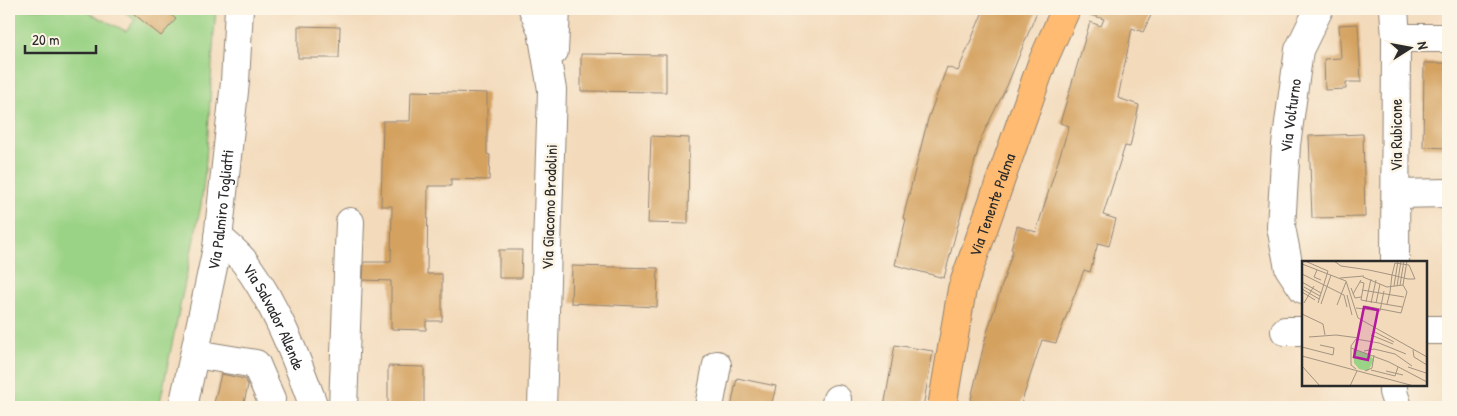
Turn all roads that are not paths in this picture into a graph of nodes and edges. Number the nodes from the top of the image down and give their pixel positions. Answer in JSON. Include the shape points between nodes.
{"nodes":[{"id":1,"x":239,"y":9,"type":"edge"},
{"id":2,"x":533,"y":9,"type":"edge"},
{"id":3,"x":556,"y":9,"type":"edge"},
{"id":4,"x":1066,"y":9,"type":"edge"},
{"id":5,"x":1319,"y":9,"type":"edge"},
{"id":6,"x":1394,"y":9,"type":"edge"},
{"id":7,"x":1396,"y":38,"type":"junction"},
{"id":8,"x":1448,"y":38,"type":"edge"},
{"id":9,"x":552,"y":90,"type":"junction"},
{"id":10,"x":1448,"y":193,"type":"edge"},
{"id":11,"x":1396,"y":194,"type":"junction"},
{"id":12,"x":350,"y":222,"type":"dead end"},
{"id":13,"x":218,"y":237,"type":"junction"},
{"id":14,"x":1395,"y":261,"type":"edge"},
{"id":15,"x":1302,"y":288,"type":"edge"},
{"id":16,"x":1427,"y":330,"type":"edge"},
{"id":17,"x":1448,"y":330,"type":"edge"},
{"id":18,"x":195,"y":354,"type":"junction"},
{"id":19,"x":717,"y":365,"type":"dead end"},
{"id":20,"x":1393,"y":386,"type":"edge"},
{"id":21,"x":184,"y":407,"type":"edge"},
{"id":22,"x":270,"y":407,"type":"edge"},
{"id":23,"x":314,"y":407,"type":"edge"},
{"id":24,"x":343,"y":407,"type":"edge"},
{"id":25,"x":542,"y":407,"type":"edge"},
{"id":26,"x":709,"y":407,"type":"edge"},
{"id":27,"x":942,"y":407,"type":"edge"},
{"id":28,"x":1398,"y":407,"type":"edge"}],
"edges":[{"from":1,"to":13,"type":"street","name":"Via Palmiro Togliatti","via":[[235,82]]},
{"from":2,"to":9,"type":"street","name":"Via Giacomo Brodolini","via":[[542,32]]},
{"from":3,"to":9,"type":"street"},
{"from":4,"to":27,"type":"main road","name":"Via Tenente Palma","via":[[1042,63],[962,289]]},
{"from":5,"to":15,"type":"street","name":"Via Volturno","via":[[1299,50],[1286,144],[1281,227],[1289,268]]},
{"from":6,"to":7,"type":"street","name":"Via Rubicone"},
{"from":7,"to":8,"type":"street"},
{"from":7,"to":11,"type":"street","name":"Via Rubicone"},
{"from":9,"to":25,"type":"street","name":"Via Giacomo Brodolini"},
{"from":10,"to":11,"type":"street"},
{"from":11,"to":14,"type":"street","name":"Via Rubicone"},
{"from":12,"to":24,"type":"street"},
{"from":13,"to":18,"type":"street","name":"Via Palmiro Togliatti"},
{"from":13,"to":23,"type":"street","name":"Via Salvador Allende","via":[[246,263],[267,298]]},
{"from":16,"to":17,"type":"street"},
{"from":18,"to":21,"type":"street","name":"Via Palmiro Togliatti"},
{"from":18,"to":22,"type":"street","via":[[256,364],[271,399]]},
{"from":19,"to":26,"type":"street"},
{"from":20,"to":28,"type":"street"}]}
